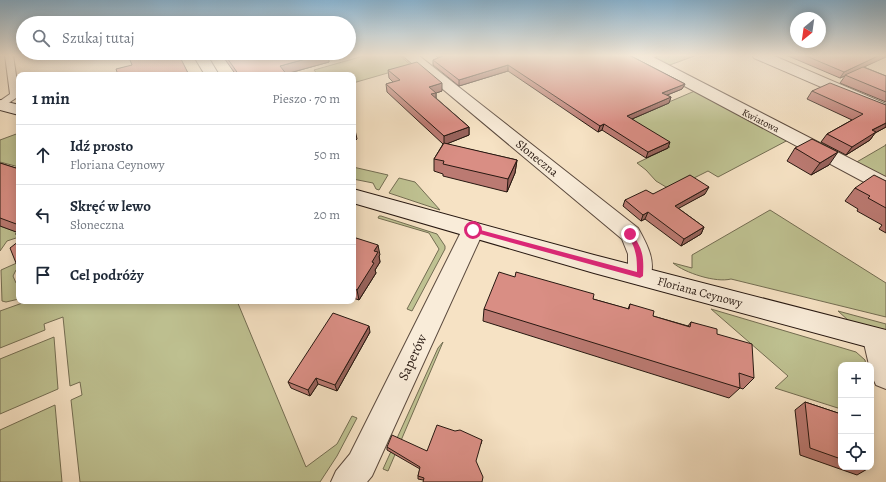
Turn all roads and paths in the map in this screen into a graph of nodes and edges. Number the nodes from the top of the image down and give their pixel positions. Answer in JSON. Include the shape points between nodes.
{"nodes":[{"id":1,"x":12,"y":77,"type":"edge"},
{"id":2,"x":437,"y":77,"type":"edge"},
{"id":3,"x":684,"y":77,"type":"edge"},
{"id":4,"x":811,"y":77,"type":"edge"},
{"id":5,"x":1,"y":105,"type":"edge"},
{"id":6,"x":16,"y":109,"type":"edge"},
{"id":7,"x":886,"y":110,"type":"edge"},
{"id":8,"x":886,"y":185,"type":"edge"},
{"id":9,"x":356,"y":197,"type":"edge"},
{"id":10,"x":473,"y":230,"type":"junction"},
{"id":11,"x":640,"y":276,"type":"junction"},
{"id":12,"x":881,"y":340,"type":"edge"},
{"id":13,"x":886,"y":376,"type":"edge"},
{"id":14,"x":347,"y":482,"type":"edge"}],
"edges":[{"from":1,"to":5,"type":"lane","via":[[15,95]]},
{"from":2,"to":11,"type":"street","name":"Słoneczna","via":[[630,234],[641,256]]},
{"from":3,"to":8,"type":"street","name":"Kwiatowa"},
{"from":4,"to":7,"type":"street"},
{"from":5,"to":6,"type":"street"},
{"from":9,"to":10,"type":"street","name":"Floriana Ceynowy"},
{"from":10,"to":11,"type":"street","name":"Floriana Ceynowy"},
{"from":10,"to":14,"type":"street","name":"Saperów","via":[[361,465]]},
{"from":11,"to":12,"type":"street","name":"Floriana Ceynowy"},
{"from":12,"to":13,"type":"street"}]}
